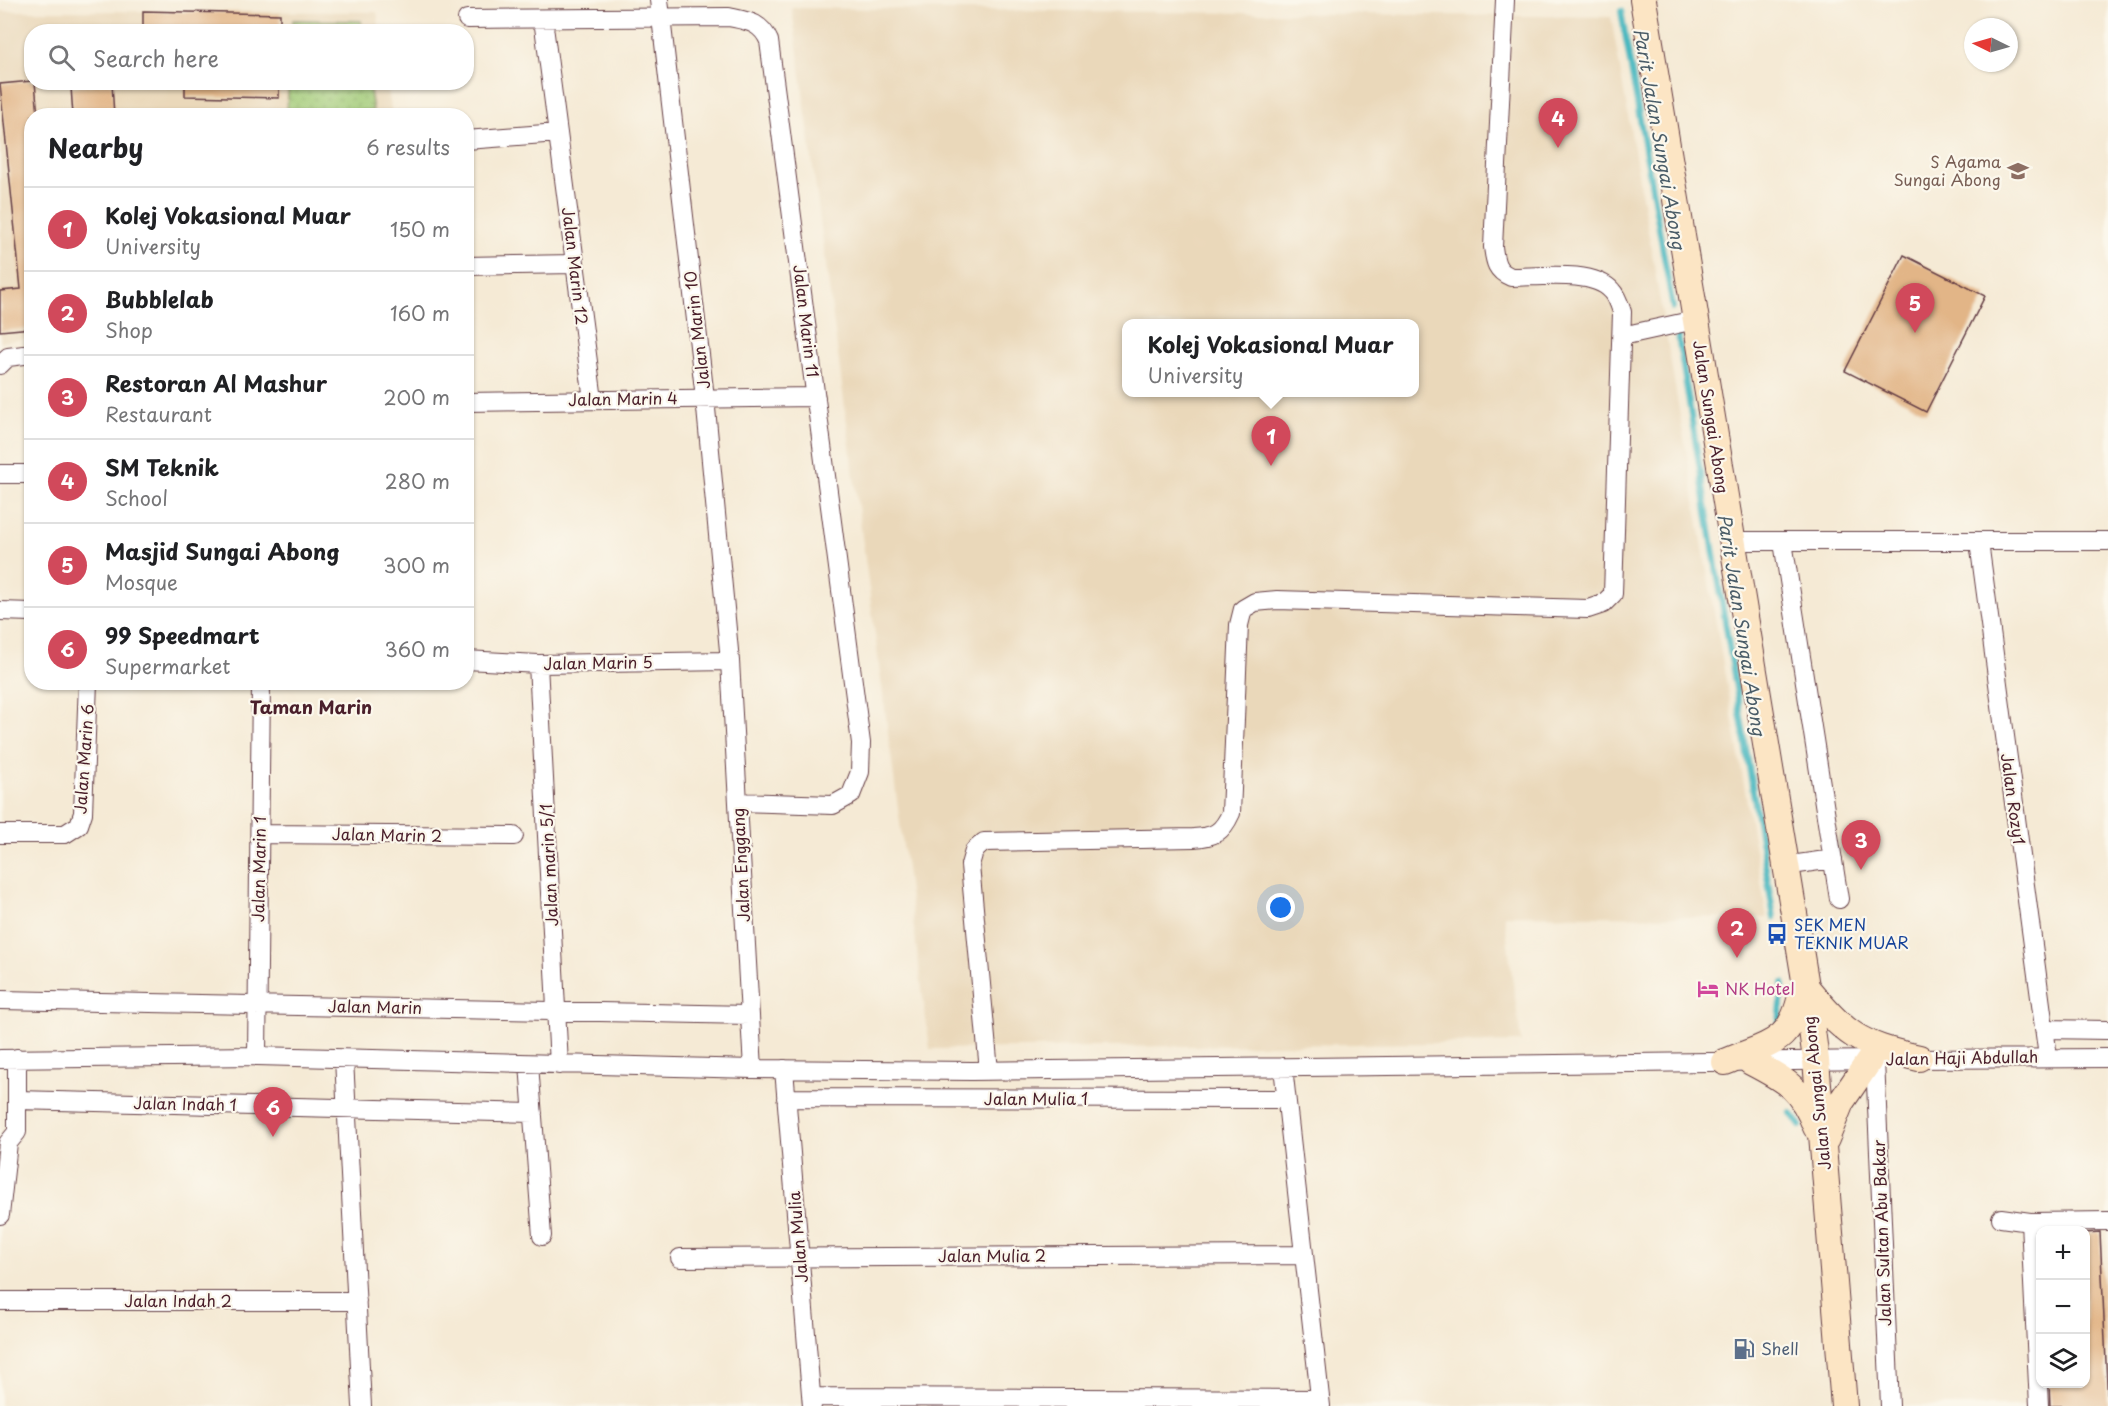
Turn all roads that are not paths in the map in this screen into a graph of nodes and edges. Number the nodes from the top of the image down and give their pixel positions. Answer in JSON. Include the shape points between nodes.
{"nodes":[{"id":1,"x":658,"y":0,"type":"edge"},
{"id":2,"x":1505,"y":0,"type":"edge"},
{"id":3,"x":1643,"y":0,"type":"edge"},
{"id":4,"x":467,"y":19,"type":"dead end"},
{"id":5,"x":543,"y":19,"type":"junction"},
{"id":6,"x":660,"y":19,"type":"junction"},
{"id":7,"x":558,"y":133,"type":"junction"},
{"id":8,"x":474,"y":139,"type":"edge"},
{"id":9,"x":575,"y":264,"type":"junction"},
{"id":10,"x":474,"y":266,"type":"edge"},
{"id":11,"x":1695,"y":320,"type":"junction"},
{"id":12,"x":1622,"y":336,"type":"junction"},
{"id":13,"x":24,"y":355,"type":"edge"},
{"id":14,"x":0,"y":365,"type":"edge"},
{"id":15,"x":816,"y":397,"type":"junction"},
{"id":16,"x":705,"y":398,"type":"junction"},
{"id":17,"x":593,"y":399,"type":"junction"},
{"id":18,"x":474,"y":402,"type":"edge"},
{"id":19,"x":0,"y":474,"type":"edge"},
{"id":20,"x":24,"y":474,"type":"edge"},
{"id":21,"x":1731,"y":540,"type":"junction"},
{"id":22,"x":2108,"y":541,"type":"edge"},
{"id":23,"x":1979,"y":542,"type":"junction"},
{"id":24,"x":1783,"y":543,"type":"junction"},
{"id":25,"x":0,"y":611,"type":"edge"},
{"id":26,"x":24,"y":612,"type":"edge"},
{"id":27,"x":474,"y":660,"type":"edge"},
{"id":28,"x":730,"y":661,"type":"junction"},
{"id":29,"x":538,"y":664,"type":"junction"},
{"id":30,"x":88,"y":690,"type":"edge"},
{"id":31,"x":261,"y":690,"type":"edge"},
{"id":32,"x":738,"y":802,"type":"junction"},
{"id":33,"x":0,"y":834,"type":"edge"},
{"id":34,"x":260,"y":834,"type":"junction"},
{"id":35,"x":514,"y":836,"type":"dead end"},
{"id":36,"x":1833,"y":859,"type":"junction"},
{"id":37,"x":1784,"y":866,"type":"junction"},
{"id":38,"x":1839,"y":899,"type":"dead end"},
{"id":39,"x":1805,"y":981,"type":"junction"},
{"id":40,"x":0,"y":1000,"type":"edge"},
{"id":41,"x":257,"y":1005,"type":"junction"},
{"id":42,"x":556,"y":1011,"type":"junction"},
{"id":43,"x":749,"y":1015,"type":"junction"},
{"id":44,"x":2044,"y":1029,"type":"junction"},
{"id":45,"x":2108,"y":1030,"type":"edge"},
{"id":46,"x":257,"y":1056,"type":"junction"},
{"id":47,"x":2048,"y":1057,"type":"junction"},
{"id":48,"x":9,"y":1058,"type":"edge"},
{"id":49,"x":1918,"y":1058,"type":"junction"},
{"id":50,"x":2108,"y":1058,"type":"edge"},
{"id":51,"x":344,"y":1059,"type":"junction"},
{"id":52,"x":1816,"y":1060,"type":"junction"},
{"id":53,"x":1872,"y":1060,"type":"junction"},
{"id":54,"x":1725,"y":1062,"type":"junction"},
{"id":55,"x":1751,"y":1062,"type":"junction"},
{"id":56,"x":529,"y":1064,"type":"junction"},
{"id":57,"x":559,"y":1065,"type":"junction"},
{"id":58,"x":1283,"y":1067,"type":"junction"},
{"id":59,"x":753,"y":1069,"type":"junction"},
{"id":60,"x":784,"y":1069,"type":"junction"},
{"id":61,"x":989,"y":1071,"type":"junction"},
{"id":62,"x":786,"y":1098,"type":"junction"},
{"id":63,"x":17,"y":1100,"type":"junction"},
{"id":64,"x":1287,"y":1100,"type":"junction"},
{"id":65,"x":347,"y":1108,"type":"junction"},
{"id":66,"x":533,"y":1113,"type":"junction"},
{"id":67,"x":4,"y":1138,"type":"edge"},
{"id":68,"x":1824,"y":1152,"type":"junction"},
{"id":69,"x":0,"y":1215,"type":"edge"},
{"id":70,"x":2001,"y":1218,"type":"dead end"},
{"id":71,"x":2108,"y":1221,"type":"edge"},
{"id":72,"x":2030,"y":1222,"type":"junction"},
{"id":73,"x":542,"y":1236,"type":"dead end"},
{"id":74,"x":1304,"y":1255,"type":"junction"},
{"id":75,"x":800,"y":1257,"type":"junction"},
{"id":76,"x":680,"y":1258,"type":"dead end"},
{"id":77,"x":0,"y":1301,"type":"edge"},
{"id":78,"x":357,"y":1301,"type":"junction"},
{"id":79,"x":812,"y":1402,"type":"edge"},
{"id":80,"x":1321,"y":1403,"type":"edge"},
{"id":81,"x":362,"y":1406,"type":"edge"},
{"id":82,"x":1844,"y":1406,"type":"edge"},
{"id":83,"x":1890,"y":1406,"type":"edge"},
{"id":84,"x":2039,"y":1406,"type":"edge"}],
"edges":[{"from":1,"to":6,"type":"street","name":"Jalan Marin 10"},
{"from":2,"to":12,"type":"street","via":[[1495,264],[1511,277],[1589,277],[1603,282],[1614,292],[1622,312]]},
{"from":3,"to":11,"type":"street","name":"Jalan Sungai Abong"},
{"from":4,"to":5,"type":"street","name":"Jalan Marin 11"},
{"from":5,"to":6,"type":"street","name":"Jalan Marin 11"},
{"from":5,"to":7,"type":"street","name":"Jalan Marin 12"},
{"from":6,"to":15,"type":"street","name":"Jalan Marin 11","via":[[729,17],[753,22],[764,29],[769,41]]},
{"from":6,"to":16,"type":"street","name":"Jalan Marin 10"},
{"from":7,"to":8,"type":"street"},
{"from":7,"to":9,"type":"street","name":"Jalan Marin 12"},
{"from":9,"to":10,"type":"street"},
{"from":9,"to":17,"type":"street","name":"Jalan Marin 12"},
{"from":11,"to":12,"type":"street"},
{"from":11,"to":21,"type":"street","name":"Jalan Sungai Abong"},
{"from":12,"to":61,"type":"street","via":[[1613,594],[1603,604],[1588,609],[1277,600],[1255,602],[1243,609],[1230,813],[1224,828],[1217,834],[1193,838],[984,842],[974,851],[970,866]]},
{"from":13,"to":14,"type":"street","via":[[8,357]]},
{"from":15,"to":16,"type":"street","name":"Jalan Marin 4"},
{"from":15,"to":32,"type":"street","name":"Jalan Marin 11","via":[[861,743],[860,772],[851,795],[833,805]]},
{"from":16,"to":17,"type":"street","name":"Jalan Marin 4"},
{"from":16,"to":28,"type":"street","name":"Jalan Marin 10"},
{"from":17,"to":18,"type":"street","name":"Jalan Marin 4"},
{"from":19,"to":20,"type":"street"},
{"from":21,"to":24,"type":"street"},
{"from":21,"to":37,"type":"street","name":"Jalan Sungai Abong"},
{"from":22,"to":23,"type":"street"},
{"from":23,"to":24,"type":"street"},
{"from":23,"to":44,"type":"street","name":"Jalan Rozy1"},
{"from":24,"to":36,"type":"street"},
{"from":25,"to":26,"type":"street"},
{"from":27,"to":29,"type":"street","name":"Jalan Marin 5"},
{"from":28,"to":29,"type":"street","name":"Jalan Marin 5"},
{"from":28,"to":32,"type":"street","name":"Jalan Enggang"},
{"from":29,"to":42,"type":"street","name":"Jalan marin 5/1"},
{"from":30,"to":33,"type":"street","name":"Jalan Marin 6","via":[[83,813],[79,825],[65,834]]},
{"from":31,"to":34,"type":"street","name":"Jalan Marin 1"},
{"from":32,"to":43,"type":"street","name":"Jalan Enggang"},
{"from":34,"to":35,"type":"street","name":"Jalan Marin 2"},
{"from":34,"to":41,"type":"street","name":"Jalan Marin 1"},
{"from":36,"to":37,"type":"street"},
{"from":36,"to":38,"type":"street"},
{"from":37,"to":39,"type":"street","name":"Jalan Sungai Abong"},
{"from":39,"to":49,"type":"street","via":[[1826,1011],[1855,1038],[1878,1049]]},
{"from":39,"to":52,"type":"street","name":"Jalan Sungai Abong"},
{"from":39,"to":54,"type":"street","via":[[1793,1024],[1780,1039]]},
{"from":40,"to":41,"type":"street","name":"Jalan Marin"},
{"from":41,"to":42,"type":"street","name":"Jalan Marin"},
{"from":41,"to":46,"type":"street","name":"Jalan Marin 1"},
{"from":42,"to":43,"type":"street","name":"Jalan Marin"},
{"from":42,"to":57,"type":"street","name":"Jalan marin 5/1"},
{"from":43,"to":59,"type":"street","name":"Jalan Enggang"},
{"from":44,"to":45,"type":"street"},
{"from":44,"to":47,"type":"street","name":"Jalan Rozy1"},
{"from":46,"to":48,"type":"street","name":"Jalan Haji Abdullah"},
{"from":46,"to":51,"type":"street","name":"Jalan Haji Abdullah"},
{"from":47,"to":49,"type":"street","name":"Jalan Haji Abdullah"},
{"from":47,"to":50,"type":"street","name":"Jalan Haji Abdullah"},
{"from":48,"to":63,"type":"street"},
{"from":49,"to":53,"type":"street","name":"Jalan Haji Abdullah"},
{"from":51,"to":56,"type":"street","name":"Jalan Haji Abdullah"},
{"from":51,"to":65,"type":"street"},
{"from":52,"to":53,"type":"street","name":"Jalan Haji Abdullah"},
{"from":52,"to":55,"type":"street","name":"Jalan Haji Abdullah"},
{"from":52,"to":68,"type":"street","name":"Jalan Sungai Abong"},
{"from":53,"to":68,"type":"street","via":[[1841,1102]]},
{"from":53,"to":83,"type":"street","name":"Jalan Sultan Abu Bakar"},
{"from":54,"to":55,"type":"street","name":"Jalan Haji Abdullah"},
{"from":54,"to":58,"type":"street","name":"Jalan Haji Abdullah"},
{"from":55,"to":68,"type":"street","via":[[1782,1078],[1799,1093]]},
{"from":56,"to":57,"type":"street","name":"Jalan Haji Abdullah"},
{"from":56,"to":66,"type":"street"},
{"from":57,"to":59,"type":"street","name":"Jalan Haji Abdullah"},
{"from":58,"to":61,"type":"street","name":"Jalan Haji Abdullah"},
{"from":58,"to":64,"type":"street"},
{"from":59,"to":60,"type":"street","name":"Jalan Haji Abdullah"},
{"from":60,"to":61,"type":"street","name":"Jalan Haji Abdullah"},
{"from":60,"to":62,"type":"street","name":"Jalan Mulia"},
{"from":62,"to":64,"type":"street","name":"Jalan Mulia 1"},
{"from":62,"to":75,"type":"street","name":"Jalan Mulia"},
{"from":63,"to":65,"type":"street","name":"Jalan Indah 1"},
{"from":63,"to":67,"type":"street","via":[[17,1132]]},
{"from":64,"to":74,"type":"street"},
{"from":65,"to":66,"type":"street","name":"Jalan Indah 1"},
{"from":65,"to":78,"type":"street"},
{"from":66,"to":73,"type":"street"},
{"from":67,"to":69,"type":"street"},
{"from":68,"to":82,"type":"street","name":"Jalan Sungai Abong"},
{"from":70,"to":72,"type":"street"},
{"from":71,"to":72,"type":"street"},
{"from":72,"to":84,"type":"street"},
{"from":74,"to":75,"type":"street","name":"Jalan Mulia 2"},
{"from":74,"to":80,"type":"street"},
{"from":75,"to":76,"type":"street","name":"Jalan Mulia 2"},
{"from":75,"to":79,"type":"street","name":"Jalan Mulia"},
{"from":77,"to":78,"type":"street","name":"Jalan Indah 2"},
{"from":78,"to":81,"type":"street"},
{"from":79,"to":80,"type":"street"}]}
